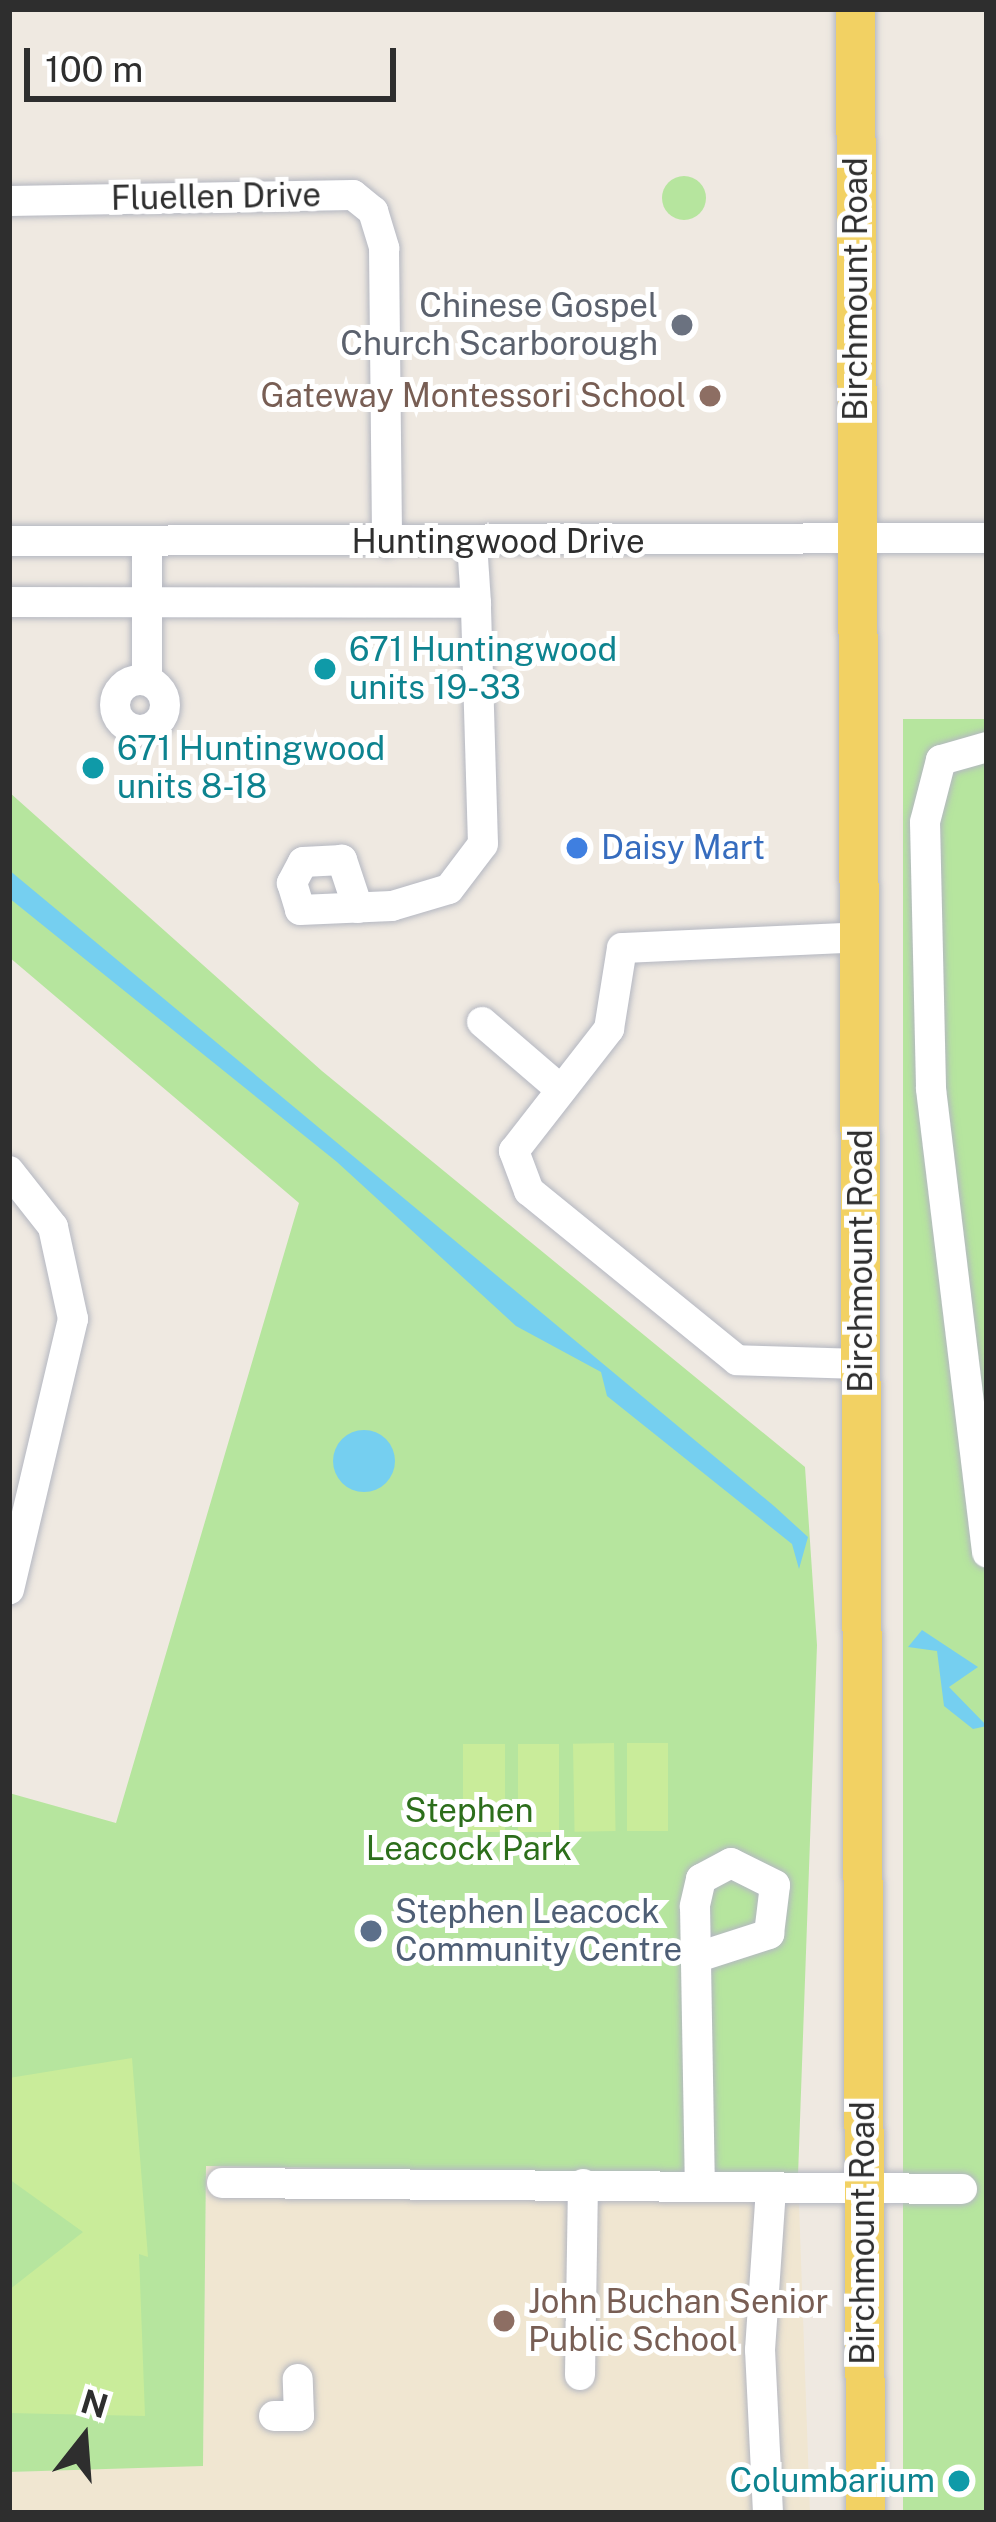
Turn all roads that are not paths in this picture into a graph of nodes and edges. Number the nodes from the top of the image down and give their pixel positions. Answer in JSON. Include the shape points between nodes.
{"nodes":[{"id":1,"x":855,"y":9,"type":"edge"},
{"id":2,"x":9,"y":201,"type":"edge"},
{"id":3,"x":987,"y":538,"type":"edge"},
{"id":4,"x":9,"y":541,"type":"edge"},
{"id":5,"x":855,"y":541,"type":"junction"},
{"id":6,"x":146,"y":542,"type":"junction"},
{"id":7,"x":388,"y":542,"type":"junction"},
{"id":8,"x":472,"y":542,"type":"junction"},
{"id":9,"x":9,"y":602,"type":"edge"},
{"id":10,"x":148,"y":602,"type":"junction"},
{"id":11,"x":476,"y":603,"type":"junction"},
{"id":12,"x":147,"y":679,"type":"dead end"},
{"id":13,"x":987,"y":747,"type":"edge"},
{"id":14,"x":358,"y":908,"type":"dead end"},
{"id":15,"x":862,"y":937,"type":"junction"},
{"id":16,"x":482,"y":1022,"type":"dead end"},
{"id":17,"x":560,"y":1089,"type":"junction"},
{"id":18,"x":9,"y":1171,"type":"edge"},
{"id":19,"x":862,"y":1364,"type":"junction"},
{"id":20,"x":22,"y":1478,"type":"edge"},
{"id":21,"x":987,"y":1553,"type":"edge"},
{"id":22,"x":9,"y":1590,"type":"edge"},
{"id":23,"x":698,"y":1957,"type":"dead end"},
{"id":24,"x":222,"y":2183,"type":"dead end"},
{"id":25,"x":583,"y":2184,"type":"junction"},
{"id":26,"x":700,"y":2184,"type":"junction"},
{"id":27,"x":771,"y":2188,"type":"junction"},
{"id":28,"x":962,"y":2189,"type":"dead end"},
{"id":29,"x":863,"y":2194,"type":"junction"},
{"id":30,"x":580,"y":2375,"type":"dead end"},
{"id":31,"x":298,"y":2379,"type":"dead end"},
{"id":32,"x":274,"y":2416,"type":"dead end"},
{"id":33,"x":768,"y":2513,"type":"edge"},
{"id":34,"x":866,"y":2513,"type":"edge"}],
"edges":[{"from":1,"to":5,"type":"main road","name":"Birchmount Road"},
{"from":2,"to":7,"type":"street","name":"Fluellen Drive","via":[[353,195],[373,211],[384,248]]},
{"from":3,"to":5,"type":"street","name":"Huntingwood Drive"},
{"from":4,"to":6,"type":"street","name":"Huntingwood Drive"},
{"from":5,"to":8,"type":"street","name":"Huntingwood Drive"},
{"from":5,"to":15,"type":"main road","name":"Birchmount Road"},
{"from":6,"to":7,"type":"street","name":"Huntingwood Drive"},
{"from":6,"to":10,"type":"street"},
{"from":7,"to":8,"type":"street","name":"Huntingwood Drive"},
{"from":8,"to":11,"type":"street"},
{"from":9,"to":10,"type":"street"},
{"from":10,"to":11,"type":"street"},
{"from":10,"to":12,"type":"street"},
{"from":11,"to":14,"type":"street","via":[[483,844],[449,889]]},
{"from":13,"to":21,"type":"street","via":[[941,760],[925,822],[931,1089]]},
{"from":15,"to":17,"type":"street","via":[[622,948],[609,1029]]},
{"from":15,"to":19,"type":"main road","name":"Birchmount Road"},
{"from":16,"to":17,"type":"street"},
{"from":17,"to":19,"type":"street","via":[[514,1151],[529,1191],[737,1360]]},
{"from":18,"to":20,"type":"street","via":[[53,1227],[73,1295],[70,1351]]},
{"from":19,"to":29,"type":"main road","name":"Birchmount Road"},
{"from":20,"to":22,"type":"street"},
{"from":23,"to":26,"type":"street"},
{"from":24,"to":25,"type":"street"},
{"from":25,"to":26,"type":"street"},
{"from":25,"to":30,"type":"street"},
{"from":26,"to":27,"type":"street"},
{"from":27,"to":29,"type":"street"},
{"from":27,"to":33,"type":"street","via":[[760,2350]]},
{"from":28,"to":29,"type":"street"},
{"from":29,"to":34,"type":"main road","name":"Birchmount Road"},
{"from":31,"to":32,"type":"street","via":[[299,2416]]}]}
